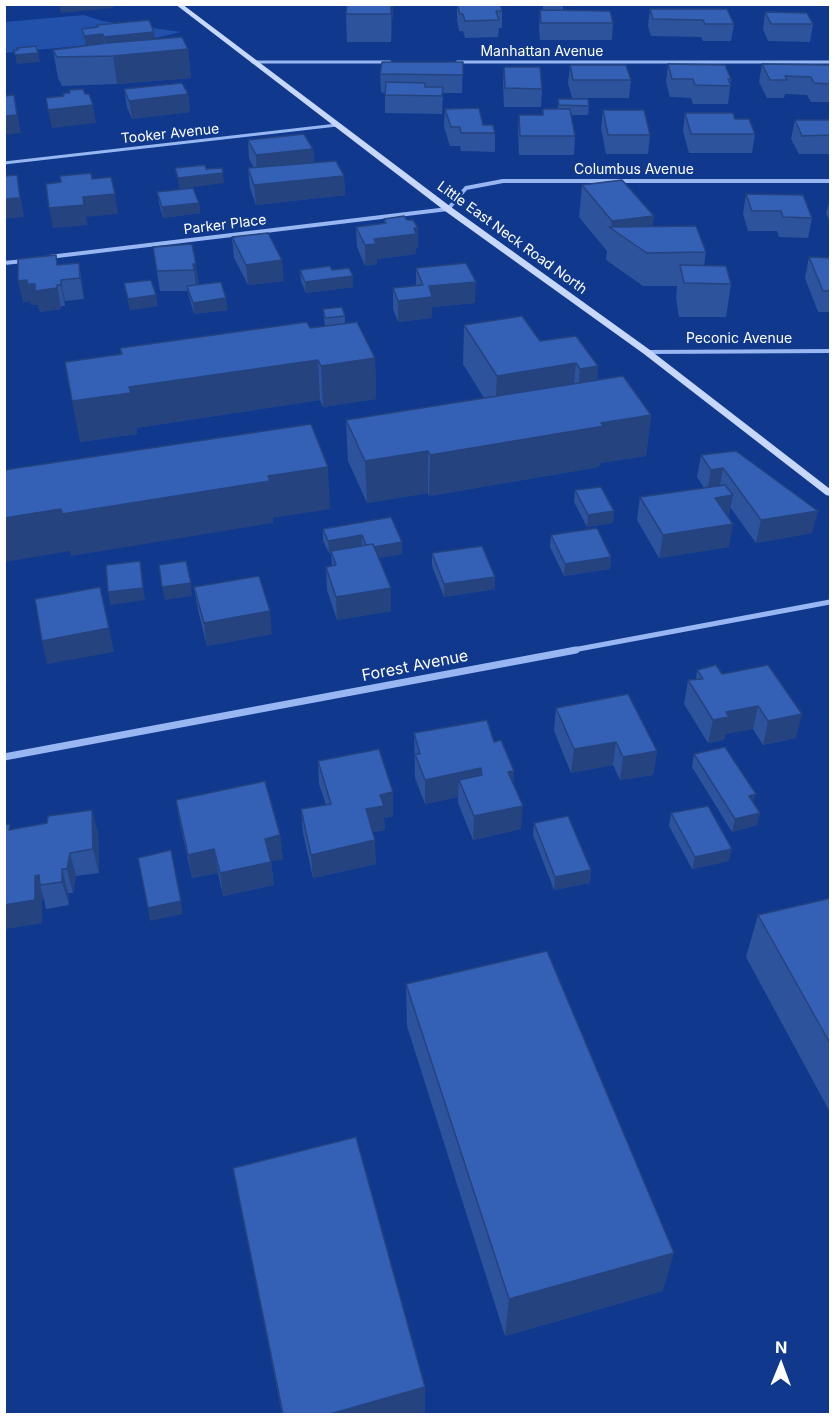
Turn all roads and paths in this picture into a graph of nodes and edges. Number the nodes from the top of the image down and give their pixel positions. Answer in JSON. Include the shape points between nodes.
{"nodes":[{"id":1,"x":178,"y":4,"type":"edge"},
{"id":2,"x":253,"y":62,"type":"junction"},
{"id":3,"x":400,"y":62,"type":"edge"},
{"id":4,"x":447,"y":62,"type":"edge"},
{"id":5,"x":831,"y":62,"type":"edge"},
{"id":6,"x":337,"y":126,"type":"junction"},
{"id":7,"x":4,"y":163,"type":"edge"},
{"id":8,"x":831,"y":181,"type":"edge"},
{"id":9,"x":448,"y":208,"type":"junction"},
{"id":10,"x":40,"y":259,"type":"edge"},
{"id":11,"x":28,"y":260,"type":"edge"},
{"id":12,"x":4,"y":263,"type":"edge"},
{"id":13,"x":831,"y":351,"type":"edge"},
{"id":14,"x":647,"y":352,"type":"junction"},
{"id":15,"x":831,"y":493,"type":"edge"},
{"id":16,"x":831,"y":602,"type":"edge"},
{"id":17,"x":4,"y":757,"type":"edge"}],
"edges":[{"from":1,"to":2,"type":"main road","name":"Little East Neck Road North"},
{"from":2,"to":3,"type":"street"},
{"from":2,"to":6,"type":"main road","name":"Little East Neck Road North"},
{"from":4,"to":5,"type":"street","name":"Manhattan Avenue"},
{"from":6,"to":7,"type":"street","name":"Tooker Avenue"},
{"from":6,"to":9,"type":"main road","name":"Little East Neck Road North"},
{"from":8,"to":9,"type":"street","name":"Columbus Avenue","via":[[503,181],[466,188]]},
{"from":9,"to":10,"type":"street","name":"Parker Place"},
{"from":9,"to":14,"type":"main road","name":"Little East Neck Road North"},
{"from":11,"to":12,"type":"street"},
{"from":13,"to":14,"type":"street","name":"Peconic Avenue"},
{"from":14,"to":15,"type":"main road","name":"Little East Neck Road North"},
{"from":16,"to":17,"type":"street","name":"Forest Avenue"}]}
